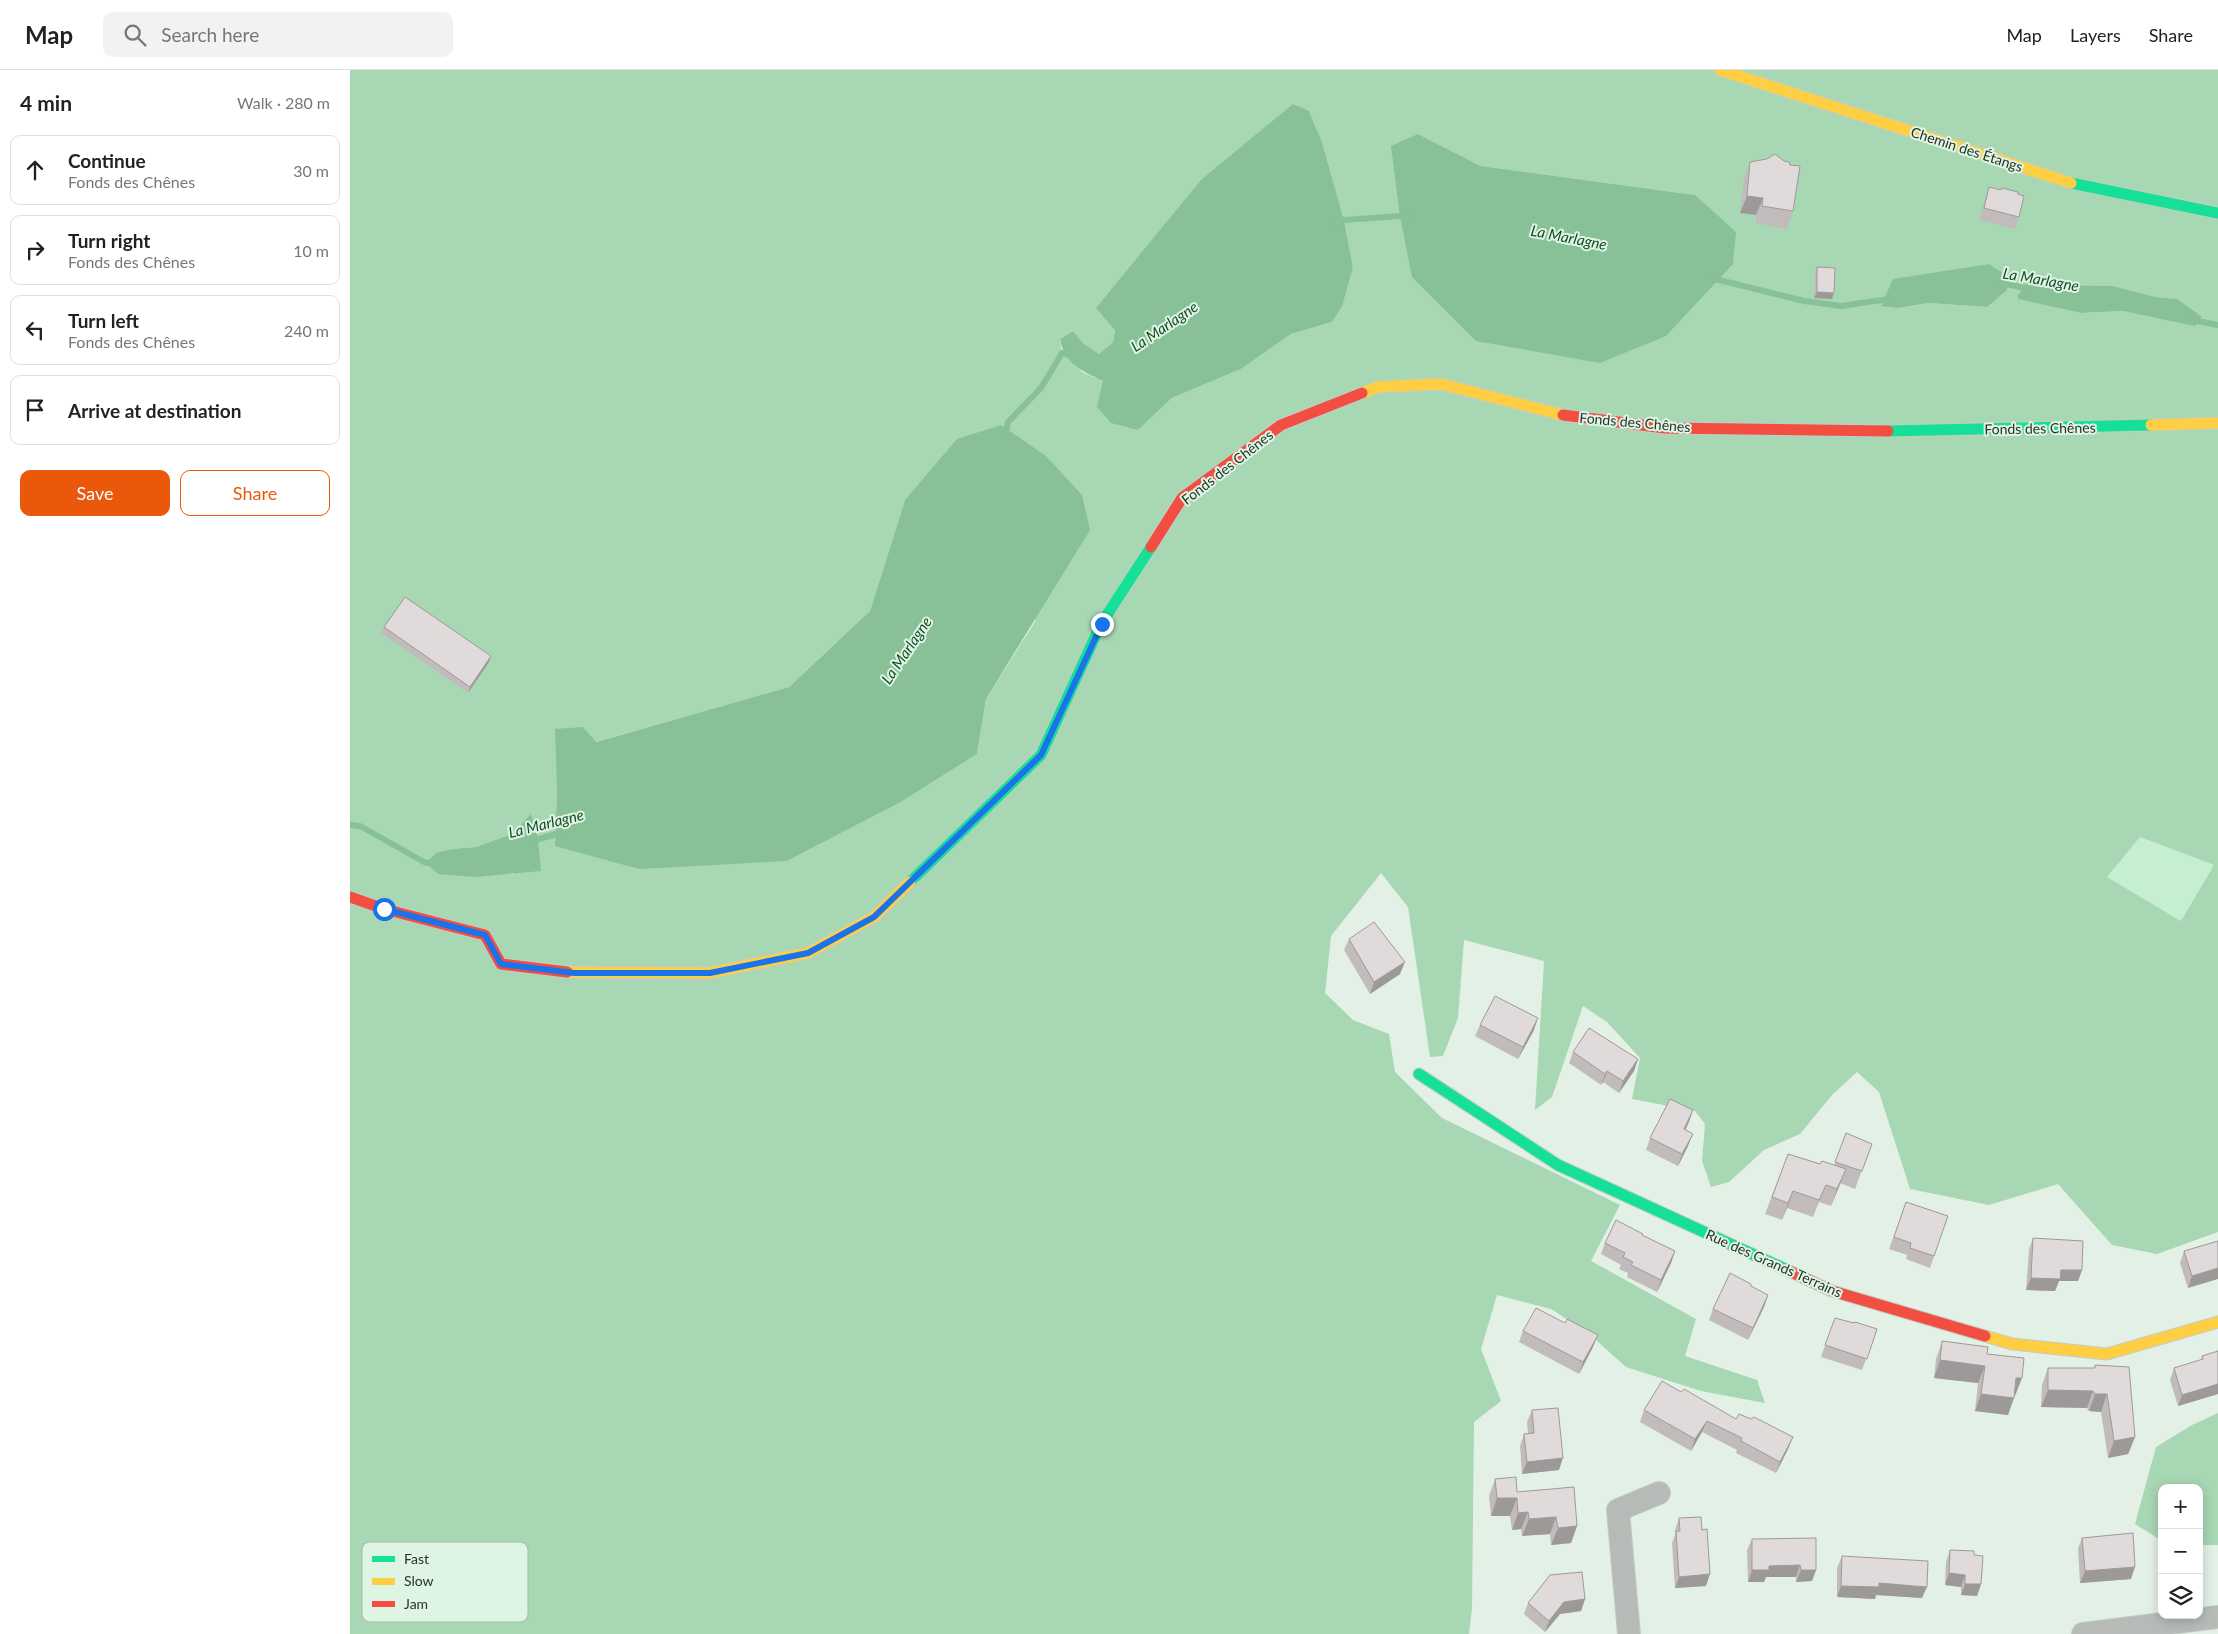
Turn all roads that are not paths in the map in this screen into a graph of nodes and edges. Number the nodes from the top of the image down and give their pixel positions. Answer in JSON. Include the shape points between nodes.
{"nodes":[{"id":1,"x":1720,"y":70,"type":"edge"},
{"id":2,"x":2218,"y":212,"type":"edge"},
{"id":3,"x":2218,"y":423,"type":"edge"},
{"id":4,"x":350,"y":897,"type":"edge"},
{"id":5,"x":1419,"y":1074,"type":"dead end"},
{"id":6,"x":2218,"y":1322,"type":"edge"},
{"id":7,"x":1659,"y":1493,"type":"dead end"},
{"id":8,"x":2218,"y":1617,"type":"edge"},
{"id":9,"x":1628,"y":1634,"type":"edge"},
{"id":10,"x":2083,"y":1634,"type":"edge"}],
"edges":[{"from":1,"to":2,"type":"street","name":"Chemin des Étangs","via":[[2072,183]]},
{"from":3,"to":4,"type":"street","name":"Fonds des Chênes","via":[[1878,431],[1665,428],[1557,414],[1441,384],[1378,387],[1281,425],[1182,498],[1102,624],[1041,755],[874,917],[808,953],[710,973],[574,973],[501,964],[485,935]]},
{"from":5,"to":6,"type":"street","name":"Rue des Grands Terrains","via":[[1558,1165],[1832,1291],[2012,1344],[2108,1354]]},
{"from":7,"to":9,"type":"street","via":[[1618,1510]]},
{"from":8,"to":10,"type":"street"}]}
